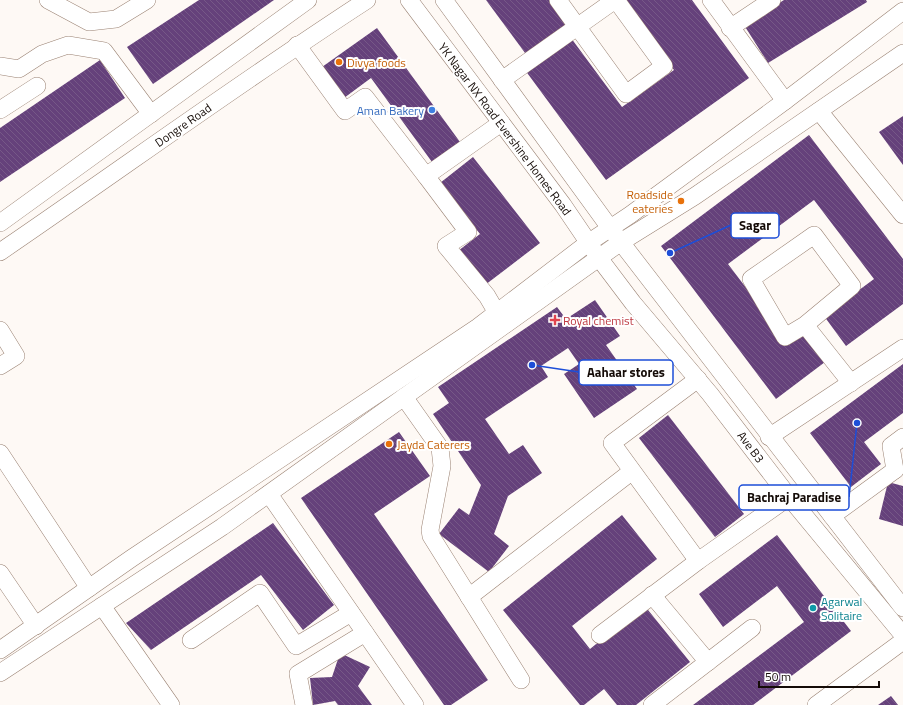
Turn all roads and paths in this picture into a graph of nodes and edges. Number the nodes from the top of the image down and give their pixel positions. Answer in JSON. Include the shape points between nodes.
{"nodes":[{"id":1,"x":48,"y":0,"type":"edge"},
{"id":2,"x":147,"y":0,"type":"edge"},
{"id":3,"x":308,"y":0,"type":"edge"},
{"id":4,"x":367,"y":0,"type":"edge"},
{"id":5,"x":409,"y":0,"type":"edge"},
{"id":6,"x":444,"y":0,"type":"edge"},
{"id":7,"x":558,"y":0,"type":"edge"},
{"id":8,"x":616,"y":0,"type":"edge"},
{"id":9,"x":711,"y":0,"type":"edge"},
{"id":10,"x":772,"y":0,"type":"edge"},
{"id":11,"x":903,"y":11,"type":"edge"},
{"id":12,"x":578,"y":27,"type":"junction"},
{"id":13,"x":730,"y":28,"type":"junction"},
{"id":14,"x":297,"y":45,"type":"junction"},
{"id":15,"x":903,"y":53,"type":"edge"},
{"id":16,"x":0,"y":66,"type":"edge"},
{"id":17,"x":502,"y":80,"type":"junction"},
{"id":18,"x":37,"y":86,"type":"dead end"},
{"id":19,"x":785,"y":101,"type":"junction"},
{"id":20,"x":0,"y":110,"type":"edge"},
{"id":21,"x":819,"y":111,"type":"junction"},
{"id":22,"x":152,"y":114,"type":"junction"},
{"id":23,"x":501,"y":123,"type":"junction"},
{"id":24,"x":426,"y":176,"type":"junction"},
{"id":25,"x":903,"y":215,"type":"edge"},
{"id":26,"x":0,"y":223,"type":"edge"},
{"id":27,"x":610,"y":228,"type":"junction"},
{"id":28,"x":622,"y":242,"type":"junction"},
{"id":29,"x":588,"y":243,"type":"junction"},
{"id":30,"x":0,"y":252,"type":"edge"},
{"id":31,"x":599,"y":258,"type":"junction"},
{"id":32,"x":497,"y":313,"type":"junction"},
{"id":33,"x":805,"y":325,"type":"junction"},
{"id":34,"x":0,"y":330,"type":"edge"},
{"id":35,"x":903,"y":348,"type":"edge"},
{"id":36,"x":0,"y":366,"type":"edge"},
{"id":37,"x":698,"y":379,"type":"junction"},
{"id":38,"x":851,"y":383,"type":"junction"},
{"id":39,"x":404,"y":397,"type":"junction"},
{"id":40,"x":769,"y":437,"type":"junction"},
{"id":41,"x":903,"y":437,"type":"edge"},
{"id":42,"x":0,"y":453,"type":"edge"},
{"id":43,"x":631,"y":472,"type":"junction"},
{"id":44,"x":899,"y":472,"type":"edge"},
{"id":45,"x":269,"y":494,"type":"junction"},
{"id":46,"x":789,"y":497,"type":"junction"},
{"id":47,"x":832,"y":516,"type":"junction"},
{"id":48,"x":698,"y":561,"type":"junction"},
{"id":49,"x":0,"y":573,"type":"edge"},
{"id":50,"x":89,"y":588,"type":"junction"},
{"id":51,"x":652,"y":595,"type":"junction"},
{"id":52,"x":469,"y":597,"type":"junction"},
{"id":53,"x":900,"y":598,"type":"edge"},
{"id":54,"x":102,"y":606,"type":"junction"},
{"id":55,"x":351,"y":613,"type":"junction"},
{"id":56,"x":36,"y":626,"type":"junction"},
{"id":57,"x":752,"y":628,"type":"dead end"},
{"id":58,"x":366,"y":633,"type":"junction"},
{"id":59,"x":600,"y":635,"type":"dead end"},
{"id":60,"x":903,"y":635,"type":"edge"},
{"id":61,"x":192,"y":640,"type":"dead end"},
{"id":62,"x":903,"y":641,"type":"edge"},
{"id":63,"x":0,"y":650,"type":"edge"},
{"id":64,"x":708,"y":662,"type":"junction"},
{"id":65,"x":0,"y":673,"type":"edge"},
{"id":66,"x":521,"y":680,"type":"dead end"},
{"id":67,"x":171,"y":705,"type":"edge"},
{"id":68,"x":304,"y":705,"type":"edge"},
{"id":69,"x":415,"y":705,"type":"edge"},
{"id":70,"x":652,"y":705,"type":"edge"},
{"id":71,"x":816,"y":705,"type":"edge"}],
"edges":[{"from":1,"to":2,"type":"street","via":[[89,22],[116,19]]},
{"from":3,"to":22,"type":"street"},
{"from":4,"to":14,"type":"street","name":"Dongre Road"},
{"from":5,"to":23,"type":"street","name":"YK Nagar NX Road Evershine Homes Road"},
{"from":6,"to":17,"type":"street","name":"YK Nagar NX Road Evershine Homes Road"},
{"from":7,"to":12,"type":"street"},
{"from":8,"to":12,"type":"street"},
{"from":8,"to":12,"type":"street","via":[[664,66],[626,94]]},
{"from":9,"to":13,"type":"street"},
{"from":10,"to":13,"type":"street"},
{"from":11,"to":19,"type":"street"},
{"from":12,"to":17,"type":"street"},
{"from":13,"to":19,"type":"street"},
{"from":14,"to":24,"type":"street","via":[[345,111],[365,97]]},
{"from":14,"to":30,"type":"street","name":"Dongre Road"},
{"from":15,"to":21,"type":"street"},
{"from":16,"to":22,"type":"street","via":[[19,69],[42,54],[68,45],[104,51]]},
{"from":17,"to":27,"type":"street","name":"YK Nagar NX Road Evershine Homes Road"},
{"from":18,"to":20,"type":"street"},
{"from":19,"to":27,"type":"street"},
{"from":21,"to":25,"type":"street"},
{"from":21,"to":28,"type":"street","via":[[695,196]]},
{"from":22,"to":26,"type":"street"},
{"from":23,"to":24,"type":"street"},
{"from":23,"to":29,"type":"street","name":"YK Nagar NX Road Evershine Homes Road","via":[[563,205]]},
{"from":24,"to":32,"type":"street","via":[[468,232],[446,246],[487,296]]},
{"from":27,"to":28,"type":"street","name":"YK Nagar NX Road Evershine Homes Road"},
{"from":27,"to":29,"type":"street"},
{"from":28,"to":31,"type":"street"},
{"from":28,"to":40,"type":"street","name":"Ave B3"},
{"from":29,"to":31,"type":"street","name":"YK Nagar NX Road Evershine Homes Road"},
{"from":29,"to":32,"type":"street"},
{"from":31,"to":37,"type":"street","name":"Ave B3","via":[[633,303]]},
{"from":31,"to":39,"type":"street"},
{"from":32,"to":50,"type":"street"},
{"from":33,"to":33,"type":"street","via":[[785,337],[750,279],[814,234],[852,286]]},
{"from":33,"to":38,"type":"street"},
{"from":34,"to":36,"type":"street","via":[[16,356]]},
{"from":35,"to":38,"type":"street"},
{"from":37,"to":43,"type":"street","via":[[612,443]]},
{"from":37,"to":46,"type":"street","name":"Ave B3"},
{"from":38,"to":40,"type":"street"},
{"from":39,"to":45,"type":"street"},
{"from":39,"to":52,"type":"street","via":[[440,448],[442,466],[431,536]]},
{"from":40,"to":47,"type":"street","name":"Ave B3"},
{"from":41,"to":44,"type":"street","via":[[892,446]]},
{"from":42,"to":50,"type":"street"},
{"from":43,"to":48,"type":"street"},
{"from":43,"to":52,"type":"street"},
{"from":44,"to":47,"type":"street"},
{"from":45,"to":54,"type":"street"},
{"from":45,"to":55,"type":"street"},
{"from":46,"to":48,"type":"street"},
{"from":46,"to":60,"type":"street","name":"Ave B3"},
{"from":47,"to":53,"type":"street","name":"Ave B3"},
{"from":48,"to":51,"type":"street"},
{"from":49,"to":56,"type":"street"},
{"from":50,"to":56,"type":"street"},
{"from":51,"to":59,"type":"street"},
{"from":51,"to":64,"type":"street"},
{"from":52,"to":66,"type":"street"},
{"from":54,"to":65,"type":"street"},
{"from":54,"to":67,"type":"street"},
{"from":55,"to":58,"type":"street"},
{"from":55,"to":61,"type":"street","via":[[296,646],[260,593]]},
{"from":56,"to":63,"type":"street"},
{"from":57,"to":64,"type":"street"},
{"from":58,"to":68,"type":"street","via":[[298,674]]},
{"from":58,"to":69,"type":"street"},
{"from":62,"to":71,"type":"street"},
{"from":64,"to":70,"type":"street"}]}
